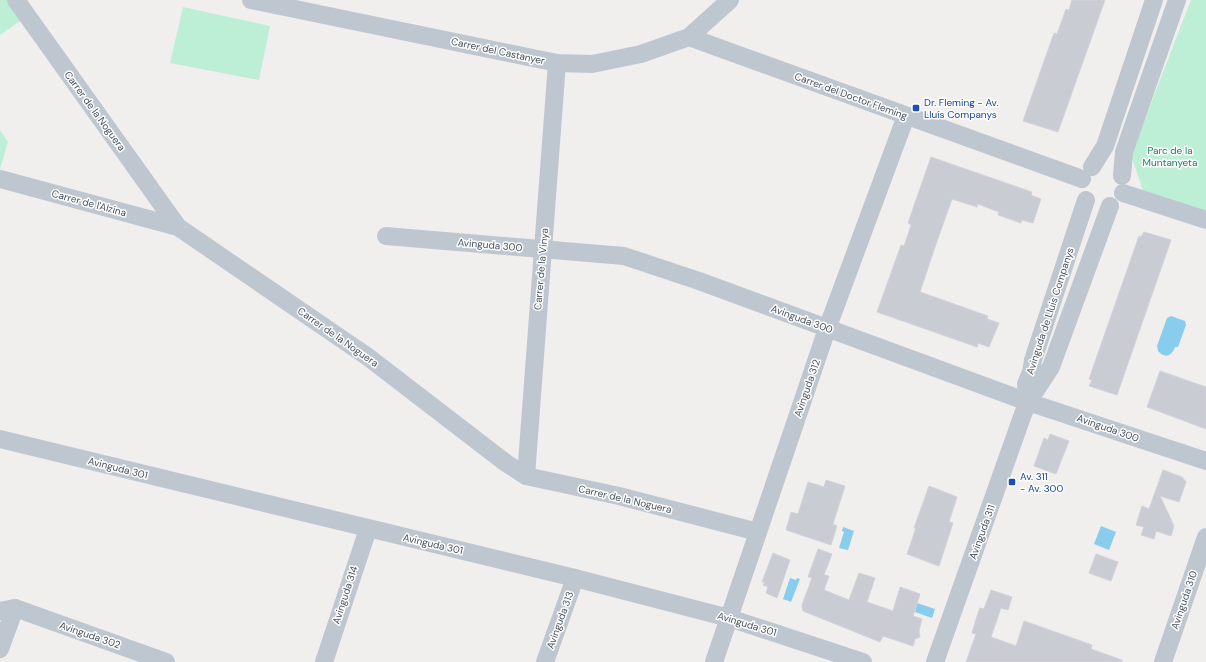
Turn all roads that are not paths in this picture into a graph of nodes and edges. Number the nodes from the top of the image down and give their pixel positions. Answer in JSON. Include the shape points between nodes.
{"nodes":[{"id":1,"x":16,"y":0,"type":"edge"},
{"id":2,"x":251,"y":0,"type":"edge"},
{"id":3,"x":730,"y":0,"type":"edge"},
{"id":4,"x":1154,"y":0,"type":"edge"},
{"id":5,"x":1176,"y":0,"type":"edge"},
{"id":6,"x":689,"y":37,"type":"junction"},
{"id":7,"x":557,"y":63,"type":"junction"},
{"id":8,"x":906,"y":116,"type":"junction"},
{"id":9,"x":1087,"y":173,"type":"junction"},
{"id":10,"x":0,"y":179,"type":"edge"},
{"id":11,"x":1122,"y":184,"type":"junction"},
{"id":12,"x":1086,"y":200,"type":"junction"},
{"id":13,"x":1110,"y":206,"type":"junction"},
{"id":14,"x":1206,"y":220,"type":"edge"},
{"id":15,"x":178,"y":227,"type":"junction"},
{"id":16,"x":386,"y":236,"type":"dead end"},
{"id":17,"x":542,"y":249,"type":"junction"},
{"id":18,"x":827,"y":329,"type":"junction"},
{"id":19,"x":1028,"y":402,"type":"junction"},
{"id":20,"x":0,"y":439,"type":"edge"},
{"id":21,"x":1206,"y":461,"type":"edge"},
{"id":22,"x":526,"y":476,"type":"junction"},
{"id":23,"x":368,"y":529,"type":"junction"},
{"id":24,"x":758,"y":532,"type":"junction"},
{"id":25,"x":1206,"y":537,"type":"edge"},
{"id":26,"x":575,"y":578,"type":"junction"},
{"id":27,"x":7,"y":610,"type":"edge"},
{"id":28,"x":729,"y":618,"type":"junction"},
{"id":29,"x":0,"y":649,"type":"edge"},
{"id":30,"x":166,"y":662,"type":"edge"},
{"id":31,"x":324,"y":662,"type":"edge"},
{"id":32,"x":545,"y":662,"type":"edge"},
{"id":33,"x":714,"y":662,"type":"edge"},
{"id":34,"x":863,"y":662,"type":"edge"},
{"id":35,"x":935,"y":662,"type":"edge"},
{"id":36,"x":1163,"y":662,"type":"edge"}],
"edges":[{"from":1,"to":15,"type":"street","name":"Carrer de la Noguera"},
{"from":2,"to":7,"type":"street","name":"Carrer del Castanyer"},
{"from":3,"to":6,"type":"street","name":"Carrer del Castanyer"},
{"from":4,"to":9,"type":"street","via":[[1105,146]]},
{"from":5,"to":11,"type":"street","via":[[1124,152]]},
{"from":6,"to":7,"type":"street","name":"Carrer del Castanyer","via":[[641,54],[592,64]]},
{"from":6,"to":8,"type":"street","name":"Carrer del Doctor Fleming"},
{"from":7,"to":17,"type":"street","name":"Carrer de la Vinya"},
{"from":8,"to":9,"type":"street","name":"Carrer del Doctor Fleming"},
{"from":8,"to":18,"type":"street","name":"Avinguda 312"},
{"from":9,"to":11,"type":"street","via":[[1109,164],[1118,170]]},
{"from":9,"to":12,"type":"street","via":[[1082,189]]},
{"from":10,"to":15,"type":"street","name":"Carrer de l'Alzina"},
{"from":11,"to":13,"type":"street","via":[[1118,201]]},
{"from":11,"to":14,"type":"street"},
{"from":12,"to":13,"type":"street","via":[[1097,206]]},
{"from":12,"to":19,"type":"street","name":"Avinguda de Lluis Companys","via":[[1026,384]]},
{"from":13,"to":19,"type":"street","name":"Avinguda de Lluis Companys","via":[[1051,368]]},
{"from":15,"to":22,"type":"street","name":"Carrer de la Noguera","via":[[368,357]]},
{"from":16,"to":17,"type":"street","name":"Avinguda 300"},
{"from":17,"to":18,"type":"street","name":"Avinguda 300","via":[[624,256]]},
{"from":17,"to":22,"type":"street","name":"Carrer de la Vinya"},
{"from":18,"to":19,"type":"street","name":"Avinguda 300"},
{"from":18,"to":24,"type":"street","name":"Avinguda 312"},
{"from":19,"to":21,"type":"street","name":"Avinguda 300"},
{"from":19,"to":35,"type":"street","name":"Avinguda 311"},
{"from":20,"to":23,"type":"street","name":"Avinguda 301"},
{"from":22,"to":24,"type":"street","name":"Carrer de la Noguera","via":[[619,496]]},
{"from":23,"to":26,"type":"street","name":"Avinguda 301"},
{"from":23,"to":31,"type":"street","name":"Avinguda 314"},
{"from":24,"to":28,"type":"street","name":"Avinguda 312"},
{"from":25,"to":36,"type":"street","name":"Avinguda 310"},
{"from":26,"to":28,"type":"street","name":"Avinguda 301"},
{"from":26,"to":32,"type":"street","name":"Avinguda 313"},
{"from":27,"to":29,"type":"street"},
{"from":27,"to":30,"type":"street","name":"Avinguda 302"},
{"from":28,"to":33,"type":"street","name":"Avinguda 312"},
{"from":28,"to":34,"type":"street","name":"Avinguda 301"}]}
